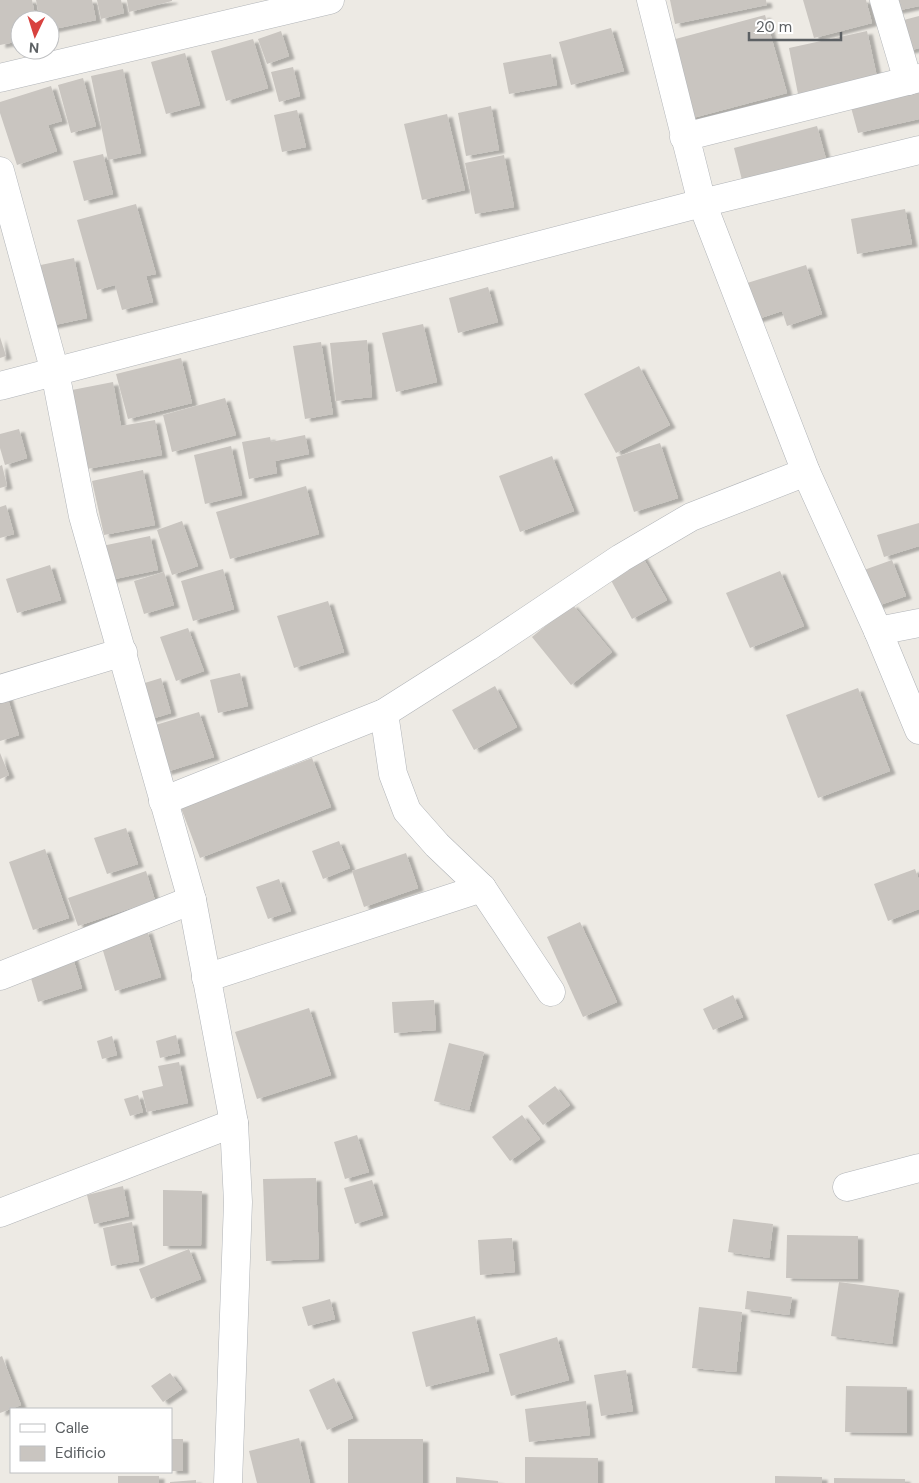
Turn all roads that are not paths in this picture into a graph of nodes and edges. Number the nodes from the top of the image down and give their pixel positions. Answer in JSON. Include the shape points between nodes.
{"nodes":[{"id":1,"x":330,"y":0,"type":"edge"},
{"id":2,"x":651,"y":0,"type":"edge"},
{"id":3,"x":884,"y":0,"type":"edge"},
{"id":4,"x":0,"y":78,"type":"edge"},
{"id":5,"x":913,"y":79,"type":"edge"},
{"id":6,"x":684,"y":137,"type":"junction"},
{"id":7,"x":919,"y":150,"type":"edge"},
{"id":8,"x":0,"y":171,"type":"edge"},
{"id":9,"x":702,"y":203,"type":"junction"},
{"id":10,"x":55,"y":372,"type":"junction"},
{"id":11,"x":0,"y":386,"type":"edge"},
{"id":12,"x":806,"y":472,"type":"junction"},
{"id":13,"x":919,"y":623,"type":"edge"},
{"id":14,"x":878,"y":631,"type":"junction"},
{"id":15,"x":123,"y":652,"type":"junction"},
{"id":16,"x":0,"y":688,"type":"edge"},
{"id":17,"x":384,"y":713,"type":"junction"},
{"id":18,"x":919,"y":730,"type":"edge"},
{"id":19,"x":163,"y":802,"type":"junction"},
{"id":20,"x":482,"y":888,"type":"junction"},
{"id":21,"x":192,"y":900,"type":"junction"},
{"id":22,"x":0,"y":976,"type":"edge"},
{"id":23,"x":206,"y":978,"type":"junction"},
{"id":24,"x":551,"y":992,"type":"dead end"},
{"id":25,"x":234,"y":1123,"type":"junction"},
{"id":26,"x":919,"y":1168,"type":"edge"},
{"id":27,"x":847,"y":1188,"type":"dead end"},
{"id":28,"x":0,"y":1213,"type":"edge"},
{"id":29,"x":228,"y":1483,"type":"edge"}],
"edges":[{"from":1,"to":4,"type":"street"},
{"from":2,"to":6,"type":"street"},
{"from":3,"to":5,"type":"street"},
{"from":5,"to":6,"type":"street"},
{"from":6,"to":9,"type":"street"},
{"from":7,"to":9,"type":"street"},
{"from":8,"to":10,"type":"street"},
{"from":9,"to":10,"type":"street"},
{"from":9,"to":12,"type":"street"},
{"from":10,"to":11,"type":"street"},
{"from":10,"to":15,"type":"street","via":[[83,516]]},
{"from":12,"to":14,"type":"street"},
{"from":12,"to":17,"type":"street","via":[[690,517],[621,558],[488,648]]},
{"from":13,"to":14,"type":"street"},
{"from":14,"to":18,"type":"street"},
{"from":15,"to":16,"type":"street"},
{"from":15,"to":19,"type":"street"},
{"from":17,"to":19,"type":"street"},
{"from":17,"to":20,"type":"street","via":[[393,774],[407,811]]},
{"from":19,"to":21,"type":"street"},
{"from":20,"to":23,"type":"street"},
{"from":20,"to":24,"type":"street"},
{"from":21,"to":22,"type":"street"},
{"from":21,"to":23,"type":"street"},
{"from":23,"to":25,"type":"street"},
{"from":25,"to":28,"type":"street"},
{"from":25,"to":29,"type":"street","via":[[238,1202]]},
{"from":26,"to":27,"type":"street"}]}
